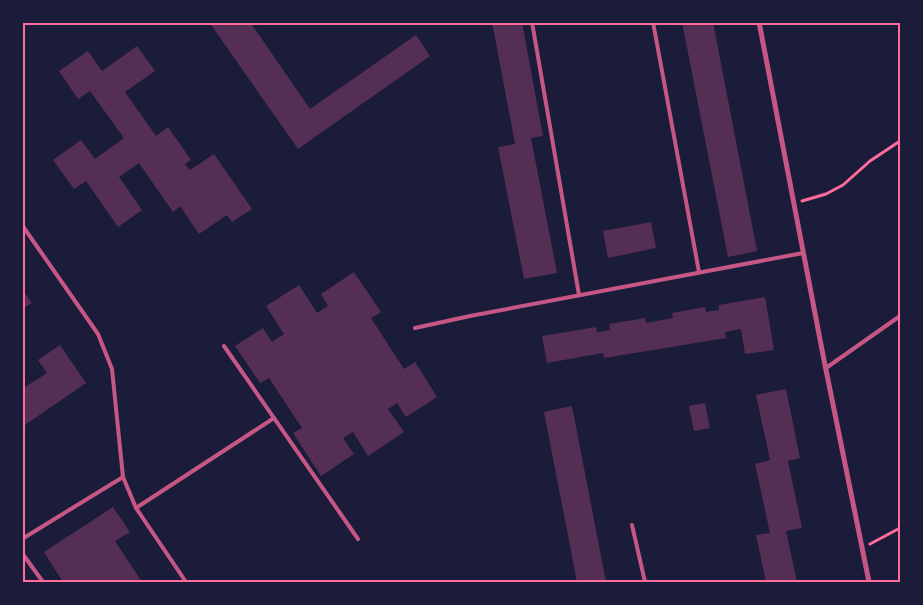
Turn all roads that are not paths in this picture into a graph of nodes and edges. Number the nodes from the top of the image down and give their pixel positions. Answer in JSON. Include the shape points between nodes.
{"nodes":[{"id":1,"x":532,"y":22,"type":"edge"},
{"id":2,"x":653,"y":22,"type":"edge"},
{"id":3,"x":759,"y":22,"type":"edge"},
{"id":4,"x":22,"y":225,"type":"edge"},
{"id":5,"x":804,"y":253,"type":"junction"},
{"id":6,"x":699,"y":272,"type":"junction"},
{"id":7,"x":579,"y":295,"type":"junction"},
{"id":8,"x":900,"y":316,"type":"edge"},
{"id":9,"x":415,"y":328,"type":"dead end"},
{"id":10,"x":224,"y":346,"type":"dead end"},
{"id":11,"x":826,"y":368,"type":"junction"},
{"id":12,"x":274,"y":418,"type":"junction"},
{"id":13,"x":123,"y":477,"type":"junction"},
{"id":14,"x":136,"y":508,"type":"junction"},
{"id":15,"x":632,"y":525,"type":"dead end"},
{"id":16,"x":22,"y":539,"type":"edge"},
{"id":17,"x":358,"y":539,"type":"dead end"},
{"id":18,"x":22,"y":553,"type":"edge"},
{"id":19,"x":43,"y":582,"type":"edge"},
{"id":20,"x":186,"y":582,"type":"edge"},
{"id":21,"x":645,"y":582,"type":"edge"},
{"id":22,"x":869,"y":582,"type":"edge"}],
"edges":[{"from":1,"to":7,"type":"lane"},
{"from":2,"to":6,"type":"lane"},
{"from":3,"to":5,"type":"street"},
{"from":4,"to":13,"type":"lane","via":[[98,334],[105,350],[112,369]]},
{"from":5,"to":6,"type":"lane"},
{"from":5,"to":11,"type":"street"},
{"from":6,"to":7,"type":"lane"},
{"from":7,"to":9,"type":"lane"},
{"from":8,"to":11,"type":"lane"},
{"from":10,"to":12,"type":"lane"},
{"from":11,"to":22,"type":"street"},
{"from":12,"to":14,"type":"lane"},
{"from":12,"to":17,"type":"lane"},
{"from":13,"to":14,"type":"lane"},
{"from":13,"to":16,"type":"lane"},
{"from":14,"to":20,"type":"lane"},
{"from":15,"to":21,"type":"lane"},
{"from":18,"to":19,"type":"lane"}]}
